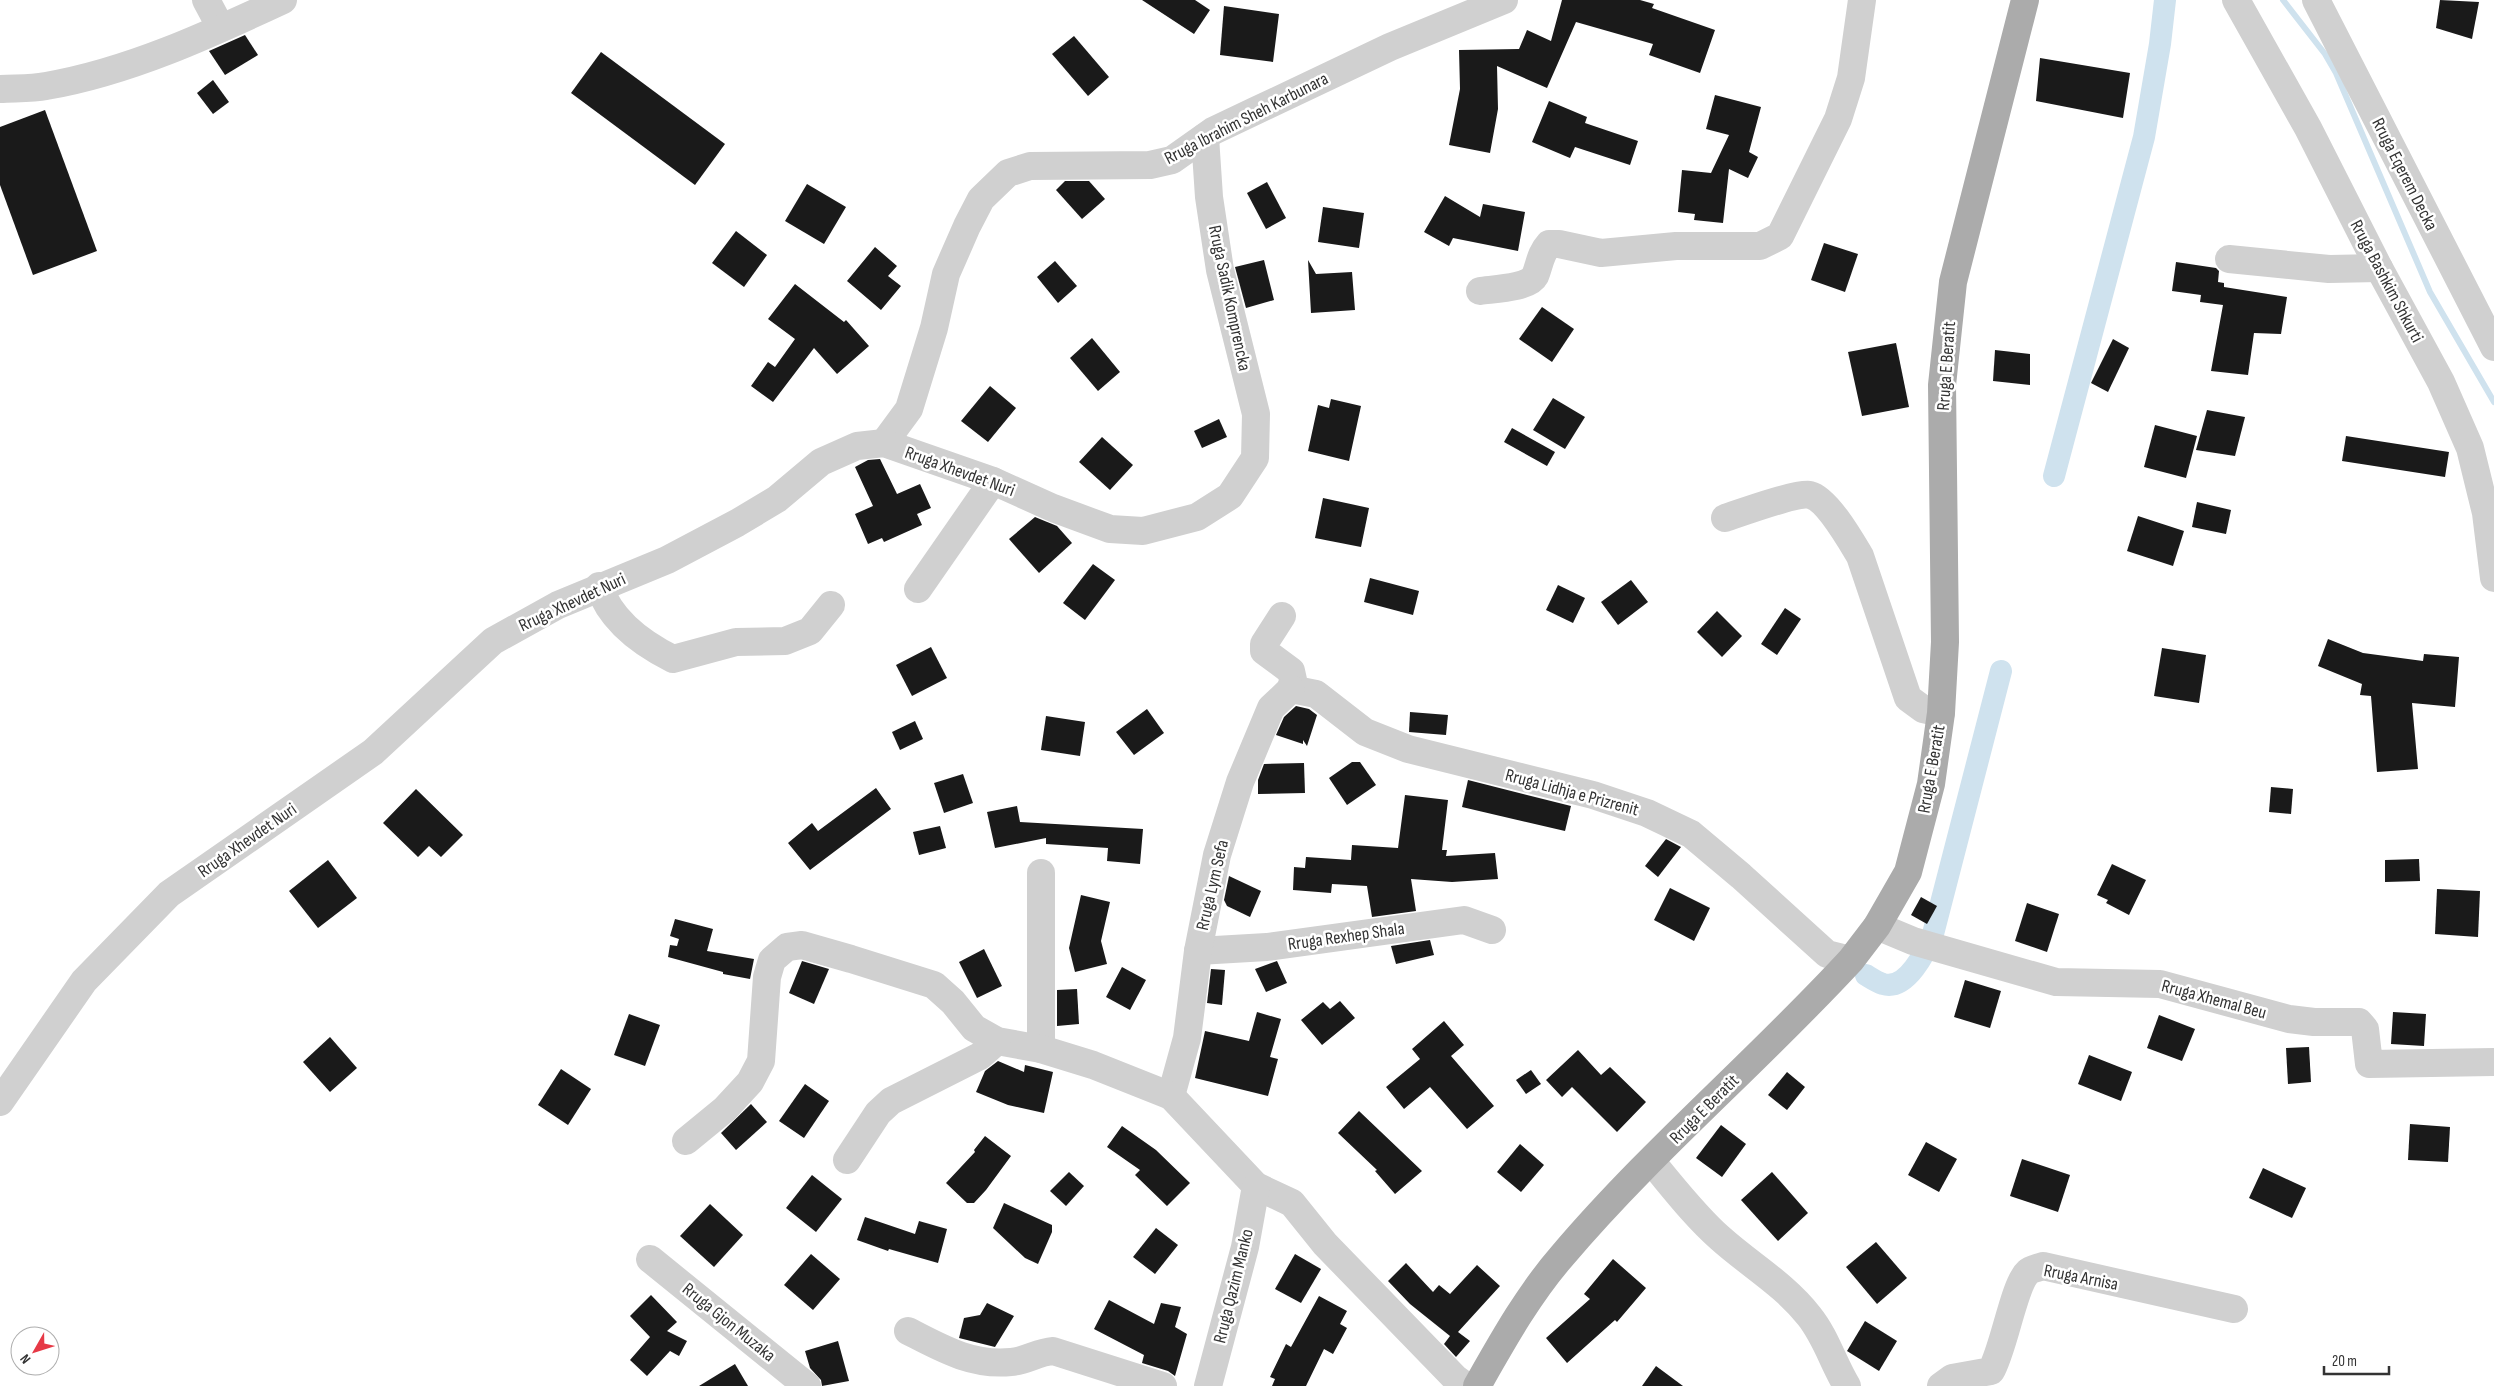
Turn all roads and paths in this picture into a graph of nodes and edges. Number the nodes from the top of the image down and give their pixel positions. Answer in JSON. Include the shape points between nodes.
{"nodes":[{"id":1,"x":206,"y":0,"type":"edge"},
{"id":2,"x":283,"y":0,"type":"edge"},
{"id":3,"x":1504,"y":0,"type":"edge"},
{"id":4,"x":1862,"y":0,"type":"edge"},
{"id":5,"x":2025,"y":0,"type":"edge"},
{"id":6,"x":2236,"y":0,"type":"edge"},
{"id":7,"x":2316,"y":0,"type":"edge"},
{"id":8,"x":221,"y":28,"type":"junction"},
{"id":9,"x":0,"y":88,"type":"edge"},
{"id":10,"x":1205,"y":137,"type":"junction"},
{"id":11,"x":2229,"y":259,"type":"dead end"},
{"id":12,"x":2379,"y":268,"type":"junction"},
{"id":13,"x":1480,"y":291,"type":"dead end"},
{"id":14,"x":2494,"y":347,"type":"edge"},
{"id":15,"x":884,"y":443,"type":"junction"},
{"id":16,"x":1255,"y":458,"type":"joint"},
{"id":17,"x":993,"y":481,"type":"junction"},
{"id":18,"x":1725,"y":518,"type":"dead end"},
{"id":19,"x":2494,"y":578,"type":"edge"},
{"id":20,"x":599,"y":586,"type":"junction"},
{"id":21,"x":918,"y":588,"type":"dead end"},
{"id":22,"x":831,"y":605,"type":"dead end"},
{"id":23,"x":1282,"y":616,"type":"dead end"},
{"id":24,"x":1291,"y":689,"type":"junction"},
{"id":25,"x":1941,"y":714,"type":"junction"},
{"id":26,"x":1041,"y":873,"type":"dead end"},
{"id":27,"x":1877,"y":926,"type":"junction"},
{"id":28,"x":1492,"y":930,"type":"dead end"},
{"id":29,"x":1198,"y":951,"type":"junction"},
{"id":30,"x":1851,"y":960,"type":"junction"},
{"id":31,"x":997,"y":1041,"type":"junction"},
{"id":32,"x":1041,"y":1049,"type":"junction"},
{"id":33,"x":2494,"y":1062,"type":"edge"},
{"id":34,"x":1171,"y":1096,"type":"junction"},
{"id":35,"x":0,"y":1102,"type":"edge"},
{"id":36,"x":686,"y":1142,"type":"dead end"},
{"id":37,"x":847,"y":1160,"type":"dead end"},
{"id":38,"x":1651,"y":1161,"type":"junction"},
{"id":39,"x":1256,"y":1186,"type":"junction"},
{"id":40,"x":650,"y":1259,"type":"dead end"},
{"id":41,"x":2234,"y":1310,"type":"dead end"},
{"id":42,"x":908,"y":1331,"type":"dead end"},
{"id":43,"x":807,"y":1386,"type":"edge"},
{"id":44,"x":1163,"y":1386,"type":"edge"},
{"id":45,"x":1208,"y":1386,"type":"edge"},
{"id":46,"x":1466,"y":1386,"type":"edge"},
{"id":47,"x":1477,"y":1386,"type":"edge"},
{"id":48,"x":1847,"y":1386,"type":"edge"},
{"id":49,"x":1941,"y":1386,"type":"edge"}],
"edges":[{"from":1,"to":8,"type":"street"},
{"from":2,"to":8,"type":"street"},
{"from":3,"to":10,"type":"street","name":"Rruga Ibrahim Sheh Karbunara","via":[[1390,47]]},
{"from":4,"to":13,"type":"street","via":[[1851,78],[1838,119],[1780,236],[1760,246],[1676,246],[1601,253],[1549,244],[1542,251],[1534,278],[1528,284]]},
{"from":5,"to":25,"type":"main road","name":"Rruga E Beratit","via":[[1953,282],[1942,385],[1945,642]]},
{"from":6,"to":12,"type":"street","name":"Rruga Bashkim Shkurti","via":[[2325,159]]},
{"from":7,"to":14,"type":"street","name":"Rruga Eqerem Decka"},
{"from":8,"to":9,"type":"street","via":[[104,72],[45,86]]},
{"from":10,"to":15,"type":"street","name":"Rruga Ibrahim Sheh Karbunara","via":[[1172,160],[1150,165],[1030,166],[1008,173],[982,199],[967,226],[946,274],[934,328],[909,408]]},
{"from":10,"to":16,"type":"street","name":"Rruga Sadik Komprencka","via":[[1209,196],[1220,270],[1256,414]]},
{"from":11,"to":12,"type":"street","via":[[2329,269]]},
{"from":12,"to":19,"type":"street","name":"Rruga Bashkim Shkurti","via":[[2442,382],[2470,448],[2486,513]]},
{"from":15,"to":17,"type":"street","name":"Rruga Xhevdet Nuri"},
{"from":15,"to":20,"type":"street","name":"Rruga Xhevdet Nuri","via":[[857,446],[820,462],[777,499],[737,523],[667,560]]},
{"from":16,"to":17,"type":"street","name":"Rruga Xhevdet Nuri","via":[[1230,496],[1196,517],[1143,530],[1110,529]]},
{"from":17,"to":21,"type":"street"},
{"from":18,"to":25,"type":"street","via":[[1804,494],[1819,499],[1848,535],[1860,556],[1908,698],[1922,709]]},
{"from":20,"to":22,"type":"street","via":[[604,603],[646,645],[673,659],[736,642],[785,641],[810,632]]},
{"from":20,"to":35,"type":"street","name":"Rruga Xhevdet Nuri","via":[[493,641],[373,752],[169,894],[84,981]]},
{"from":23,"to":24,"type":"street","via":[[1264,644],[1264,651],[1291,671]]},
{"from":24,"to":29,"type":"street","name":"Rruga Lym Sefa","via":[[1271,708],[1240,782],[1217,855]]},
{"from":24,"to":30,"type":"street","name":"Rruga Lidhja e Prizrenit","via":[[1316,694],[1365,732],[1408,749],[1593,795],[1647,813],[1691,834],[1827,954]]},
{"from":25,"to":27,"type":"main road","name":"Rruga E Beratit","via":[[1931,784],[1908,872]]},
{"from":26,"to":32,"type":"street"},
{"from":27,"to":30,"type":"main road","name":"Rruga E Beratit"},
{"from":27,"to":33,"type":"street","name":"Rruga Xhemal Beu","via":[[1913,941],[2056,982],[2160,984],[2289,1019],[2359,1022],[2365,1029],[2369,1064]]},
{"from":28,"to":29,"type":"street","name":"Rruga Rexhep Shala","via":[[1464,920],[1267,947]]},
{"from":29,"to":34,"type":"street","name":"Rruga Lym Sefa","via":[[1187,1038]]},
{"from":30,"to":38,"type":"main road","name":"Rruga E Beratit"},
{"from":31,"to":32,"type":"street"},
{"from":31,"to":36,"type":"street","via":[[974,1028],[934,985],[802,945],[787,947],[772,960],[766,977],[761,1061],[754,1075],[725,1109]]},
{"from":31,"to":37,"type":"street","via":[[980,1056],[891,1102],[878,1113]]},
{"from":32,"to":34,"type":"street","via":[[1093,1065]]},
{"from":34,"to":39,"type":"street"},
{"from":38,"to":47,"type":"main road","name":"Rruga E Beratit","via":[[1560,1257],[1509,1330]]},
{"from":38,"to":48,"type":"street","via":[[1702,1221],[1800,1305],[1820,1330]]},
{"from":39,"to":45,"type":"street","name":"Rruga Qazim Manko","via":[[1245,1247]]},
{"from":39,"to":46,"type":"street","via":[[1292,1202],[1325,1244]]},
{"from":40,"to":43,"type":"street","name":"Rruga Gjon Muzaka"},
{"from":41,"to":49,"type":"street","name":"Rruga Arnisa","via":[[2043,1266],[2028,1271],[2020,1282],[1998,1359],[1991,1372],[1952,1378]]},
{"from":42,"to":44,"type":"street","via":[[955,1355],[985,1362],[1012,1362],[1053,1351]]}]}
